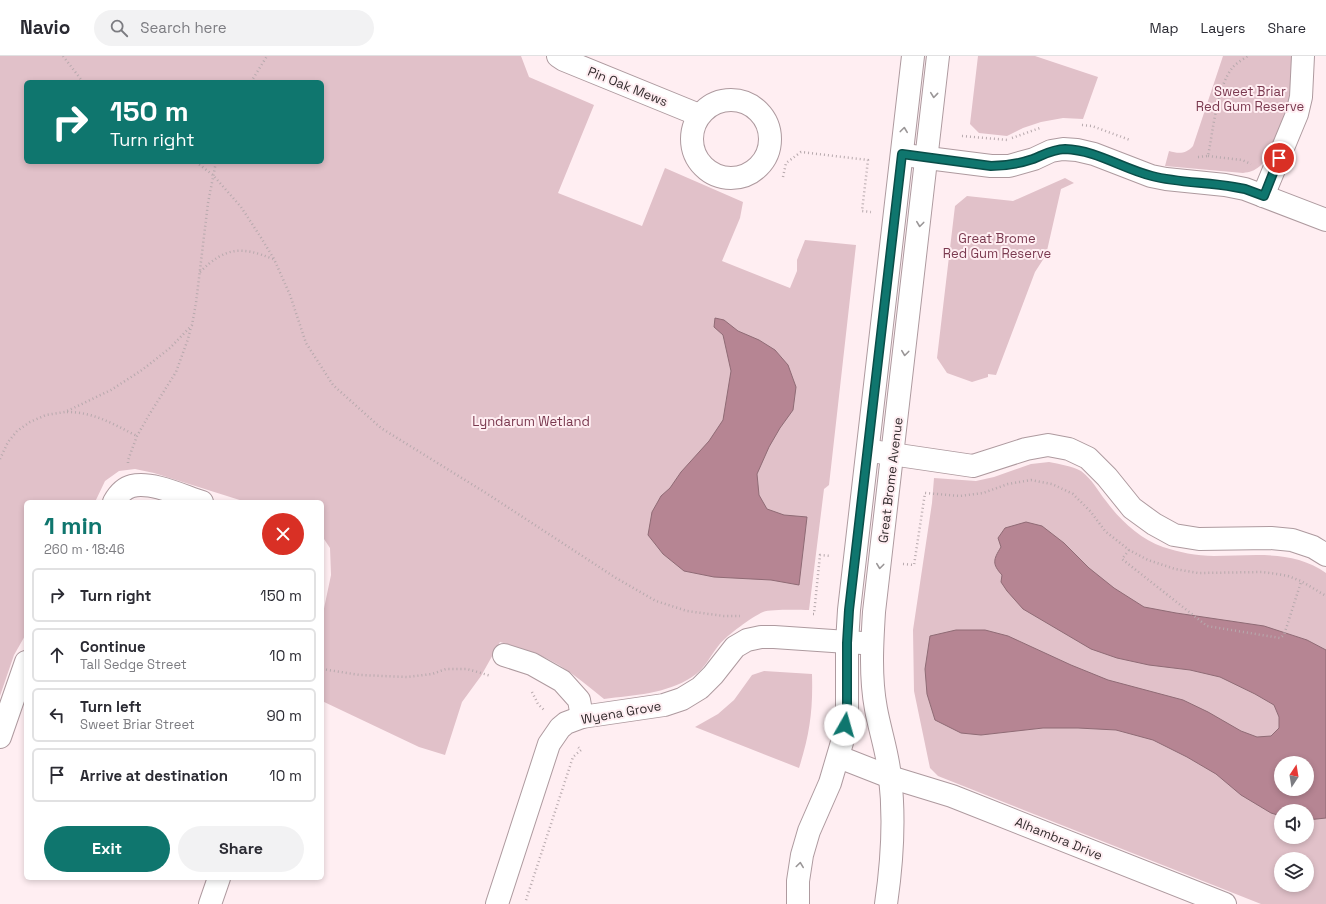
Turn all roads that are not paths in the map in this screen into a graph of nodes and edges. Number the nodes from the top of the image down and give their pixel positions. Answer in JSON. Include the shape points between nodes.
{"nodes":[{"id":1,"x":558,"y":56,"type":"edge"},
{"id":2,"x":913,"y":56,"type":"edge"},
{"id":3,"x":938,"y":56,"type":"edge"},
{"id":4,"x":1303,"y":56,"type":"edge"},
{"id":5,"x":699,"y":115,"type":"dead end"},
{"id":6,"x":902,"y":154,"type":"junction"},
{"id":7,"x":927,"y":158,"type":"junction"},
{"id":8,"x":1264,"y":196,"type":"junction"},
{"id":9,"x":1326,"y":220,"type":"edge"},
{"id":10,"x":868,"y":451,"type":"junction"},
{"id":11,"x":893,"y":454,"type":"junction"},
{"id":12,"x":115,"y":500,"type":"edge"},
{"id":13,"x":196,"y":500,"type":"edge"},
{"id":14,"x":1326,"y":556,"type":"edge"},
{"id":15,"x":847,"y":643,"type":"junction"},
{"id":16,"x":872,"y":644,"type":"junction"},
{"id":17,"x":504,"y":655,"type":"dead end"},
{"id":18,"x":24,"y":668,"type":"edge"},
{"id":19,"x":582,"y":717,"type":"junction"},
{"id":20,"x":0,"y":737,"type":"edge"},
{"id":21,"x":838,"y":757,"type":"junction"},
{"id":22,"x":890,"y":777,"type":"junction"},
{"id":23,"x":218,"y":880,"type":"edge"},
{"id":24,"x":210,"y":904,"type":"edge"},
{"id":25,"x":497,"y":904,"type":"edge"},
{"id":26,"x":798,"y":904,"type":"edge"},
{"id":27,"x":886,"y":904,"type":"edge"},
{"id":28,"x":1225,"y":904,"type":"edge"}],
"edges":[{"from":1,"to":5,"type":"street","name":"Pin Oak Mews"},
{"from":6,"to":2,"type":"street","name":"Great Brome Avenue","one_way":true},
{"from":3,"to":7,"type":"street","name":"Great Brome Avenue","one_way":true},
{"from":4,"to":8,"type":"street","via":[[1301,97],[1297,114]]},
{"from":6,"to":7,"type":"street"},
{"from":6,"to":10,"type":"street","name":"Great Brome Avenue"},
{"from":7,"to":8,"type":"street","via":[[1003,166],[1051,151],[1077,150],[1151,176],[1234,187]]},
{"from":7,"to":11,"type":"street","name":"Great Brome Avenue","one_way":true},
{"from":8,"to":9,"type":"street"},
{"from":10,"to":11,"type":"street"},
{"from":10,"to":15,"type":"street","name":"Great Brome Avenue"},
{"from":11,"to":14,"type":"street","via":[[973,466],[1026,449],[1048,445],[1069,449],[1088,458],[1132,508],[1174,535],[1292,540],[1313,547]]},
{"from":11,"to":16,"type":"street","name":"Great Brome Avenue","one_way":true},
{"from":12,"to":13,"type":"street","via":[[122,491],[131,486],[144,485]]},
{"from":15,"to":16,"type":"street","name":"Wyena Grove"},
{"from":15,"to":19,"type":"street","name":"Wyena Grove","via":[[774,637],[747,640],[735,647],[713,676],[700,688],[682,699],[664,705]]},
{"from":15,"to":21,"type":"street","name":"Great Brome Avenue","via":[[847,710]]},
{"from":16,"to":22,"type":"street","name":"Great Brome Avenue","via":[[872,678],[876,708]]},
{"from":17,"to":19,"type":"street","via":[[532,664],[562,681],[579,700]]},
{"from":18,"to":20,"type":"street"},
{"from":19,"to":25,"type":"street","name":"Wyena Grove","via":[[560,728],[549,744]]},
{"from":21,"to":22,"type":"street","name":"Alhambra Drive"},
{"from":26,"to":21,"type":"street","name":"Great Brome Avenue","one_way":true,"via":[[802,855]]},
{"from":22,"to":27,"type":"street","name":"Great Brome Avenue","via":[[892,846]]},
{"from":22,"to":28,"type":"street","name":"Alhambra Drive","via":[[952,796]]},
{"from":23,"to":24,"type":"street"}]}
